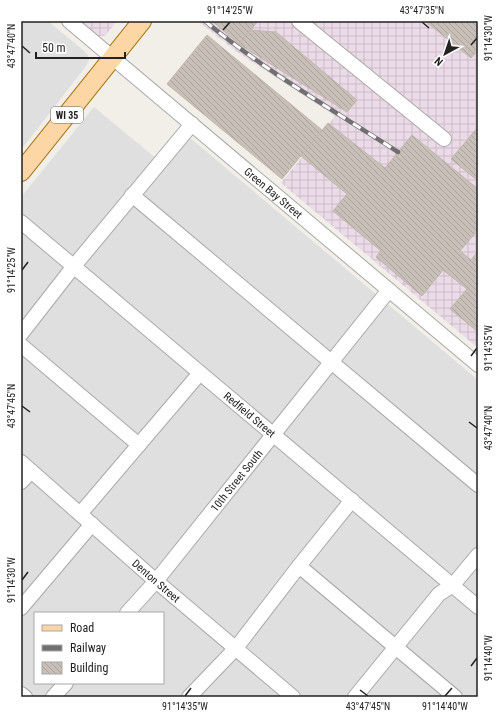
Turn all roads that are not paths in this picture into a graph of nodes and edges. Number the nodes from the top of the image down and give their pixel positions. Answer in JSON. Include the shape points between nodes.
{"nodes":[{"id":1,"x":69,"y":21,"type":"edge"},
{"id":2,"x":142,"y":21,"type":"edge"},
{"id":3,"x":299,"y":21,"type":"edge"},
{"id":4,"x":113,"y":58,"type":"junction"},
{"id":5,"x":192,"y":124,"type":"junction"},
{"id":6,"x":444,"y":139,"type":"dead end"},
{"id":7,"x":21,"y":172,"type":"edge"},
{"id":8,"x":132,"y":195,"type":"junction"},
{"id":9,"x":21,"y":222,"type":"edge"},
{"id":10,"x":74,"y":266,"type":"junction"},
{"id":11,"x":389,"y":290,"type":"junction"},
{"id":12,"x":21,"y":334,"type":"edge"},
{"id":13,"x":21,"y":345,"type":"edge"},
{"id":14,"x":331,"y":361,"type":"junction"},
{"id":15,"x":478,"y":365,"type":"edge"},
{"id":16,"x":200,"y":373,"type":"junction"},
{"id":17,"x":273,"y":433,"type":"junction"},
{"id":18,"x":138,"y":445,"type":"junction"},
{"id":19,"x":26,"y":466,"type":"edge"},
{"id":20,"x":21,"y":482,"type":"edge"},
{"id":21,"x":478,"y":485,"type":"edge"},
{"id":22,"x":352,"y":500,"type":"junction"},
{"id":23,"x":80,"y":514,"type":"junction"},
{"id":24,"x":92,"y":524,"type":"junction"},
{"id":25,"x":478,"y":555,"type":"edge"},
{"id":26,"x":299,"y":566,"type":"junction"},
{"id":27,"x":156,"y":580,"type":"junction"},
{"id":28,"x":453,"y":585,"type":"junction"},
{"id":29,"x":478,"y":607,"type":"edge"},
{"id":30,"x":21,"y":608,"type":"edge"},
{"id":31,"x":128,"y":612,"type":"edge"},
{"id":32,"x":396,"y":647,"type":"junction"},
{"id":33,"x":236,"y":648,"type":"junction"},
{"id":34,"x":65,"y":684,"type":"edge"},
{"id":35,"x":21,"y":694,"type":"edge"},
{"id":36,"x":25,"y":697,"type":"edge"},
{"id":37,"x":53,"y":697,"type":"edge"},
{"id":38,"x":189,"y":697,"type":"edge"},
{"id":39,"x":293,"y":697,"type":"edge"},
{"id":40,"x":355,"y":697,"type":"edge"},
{"id":41,"x":455,"y":697,"type":"edge"}],
"edges":[{"from":1,"to":4,"type":"street","name":"Green Bay Street"},
{"from":2,"to":4,"type":"main road","number":"WI 35"},
{"from":3,"to":6,"type":"street"},
{"from":4,"to":5,"type":"street","name":"Green Bay Street"},
{"from":4,"to":7,"type":"main road","number":"WI 35"},
{"from":5,"to":8,"type":"street"},
{"from":5,"to":11,"type":"street","name":"Green Bay Street"},
{"from":8,"to":10,"type":"street"},
{"from":8,"to":14,"type":"street"},
{"from":9,"to":10,"type":"street","name":"Redfield Street"},
{"from":10,"to":12,"type":"street"},
{"from":10,"to":16,"type":"street","name":"Redfield Street"},
{"from":11,"to":14,"type":"street","name":"10th Street South"},
{"from":11,"to":15,"type":"street","name":"Green Bay Street"},
{"from":13,"to":18,"type":"street"},
{"from":14,"to":17,"type":"street","name":"10th Street South"},
{"from":14,"to":21,"type":"street"},
{"from":16,"to":17,"type":"street","name":"Redfield Street"},
{"from":16,"to":18,"type":"street"},
{"from":17,"to":22,"type":"street","name":"Redfield Street"},
{"from":17,"to":27,"type":"street","name":"10th Street South"},
{"from":18,"to":23,"type":"street"},
{"from":19,"to":20,"type":"street"},
{"from":19,"to":23,"type":"street","name":"Denton Street"},
{"from":22,"to":26,"type":"street"},
{"from":22,"to":28,"type":"street","name":"Redfield Street"},
{"from":23,"to":24,"type":"street","name":"Denton Street"},
{"from":24,"to":27,"type":"street","name":"Denton Street"},
{"from":24,"to":30,"type":"street"},
{"from":25,"to":28,"type":"street"},
{"from":26,"to":32,"type":"street"},
{"from":26,"to":33,"type":"street"},
{"from":27,"to":31,"type":"street","name":"10th Street South"},
{"from":27,"to":33,"type":"street","name":"Denton Street"},
{"from":28,"to":29,"type":"street","name":"Redfield Street"},
{"from":28,"to":32,"type":"street","via":[[439,594]]},
{"from":32,"to":40,"type":"street"},
{"from":32,"to":41,"type":"street"},
{"from":33,"to":38,"type":"street"},
{"from":33,"to":39,"type":"street","name":"Denton Street"},
{"from":34,"to":37,"type":"street"},
{"from":35,"to":36,"type":"street"}]}
